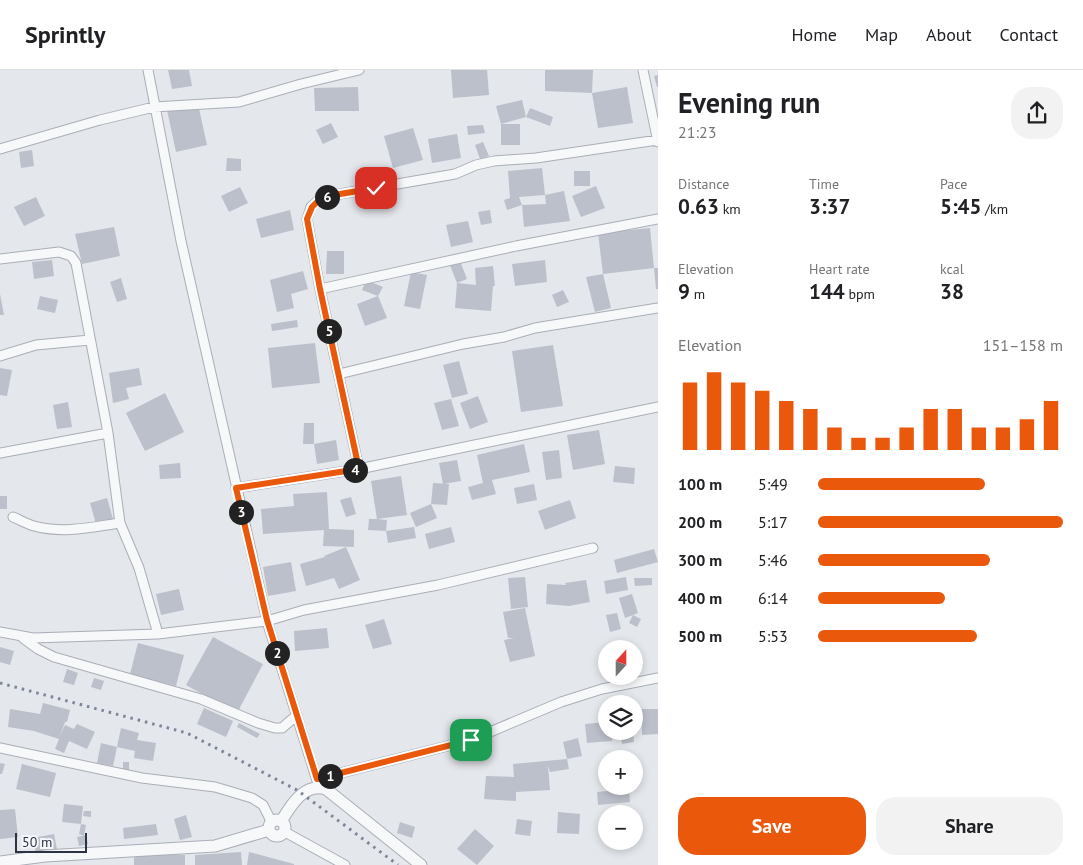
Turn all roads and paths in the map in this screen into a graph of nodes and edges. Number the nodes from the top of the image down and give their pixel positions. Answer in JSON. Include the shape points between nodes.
{"nodes":[{"id":1,"x":148,"y":70,"type":"edge"},
{"id":2,"x":359,"y":70,"type":"edge"},
{"id":3,"x":643,"y":70,"type":"edge"},
{"id":4,"x":154,"y":107,"type":"junction"},
{"id":5,"x":657,"y":136,"type":"edge"},
{"id":6,"x":0,"y":149,"type":"edge"},
{"id":7,"x":658,"y":219,"type":"edge"},
{"id":8,"x":0,"y":259,"type":"edge"},
{"id":9,"x":320,"y":289,"type":"junction"},
{"id":10,"x":658,"y":308,"type":"edge"},
{"id":11,"x":90,"y":340,"type":"junction"},
{"id":12,"x":0,"y":356,"type":"edge"},
{"id":13,"x":338,"y":374,"type":"junction"},
{"id":14,"x":658,"y":408,"type":"edge"},
{"id":15,"x":108,"y":433,"type":"junction"},
{"id":16,"x":0,"y":452,"type":"edge"},
{"id":17,"x":359,"y":469,"type":"junction"},
{"id":18,"x":236,"y":488,"type":"junction"},
{"id":19,"x":13,"y":517,"type":"dead end"},
{"id":20,"x":120,"y":523,"type":"junction"},
{"id":21,"x":593,"y":548,"type":"dead end"},
{"id":22,"x":267,"y":620,"type":"junction"},
{"id":23,"x":0,"y":632,"type":"edge"},
{"id":24,"x":158,"y":634,"type":"junction"},
{"id":25,"x":21,"y":637,"type":"junction"},
{"id":26,"x":658,"y":678,"type":"edge"},
{"id":27,"x":297,"y":715,"type":"junction"},
{"id":28,"x":0,"y":748,"type":"edge"},
{"id":29,"x":318,"y":783,"type":"junction"},
{"id":30,"x":277,"y":826,"type":"junction"},
{"id":31,"x":46,"y":861,"type":"edge"},
{"id":32,"x":0,"y":862,"type":"edge"},
{"id":33,"x":345,"y":865,"type":"edge"},
{"id":34,"x":422,"y":865,"type":"edge"}],
"edges":[{"from":1,"to":4,"type":"street"},
{"from":2,"to":4,"type":"street","via":[[239,102]]},
{"from":3,"to":5,"type":"street"},
{"from":4,"to":6,"type":"street"},
{"from":4,"to":18,"type":"street"},
{"from":5,"to":9,"type":"street","via":[[536,158],[494,161],[455,174],[319,200],[307,219]]},
{"from":7,"to":9,"type":"street"},
{"from":8,"to":11,"type":"street","via":[[59,252],[70,256],[76,262]]},
{"from":9,"to":13,"type":"street"},
{"from":10,"to":13,"type":"street","via":[[535,328]]},
{"from":11,"to":12,"type":"street","via":[[36,345]]},
{"from":11,"to":15,"type":"street"},
{"from":13,"to":17,"type":"street"},
{"from":14,"to":17,"type":"street"},
{"from":15,"to":16,"type":"street"},
{"from":15,"to":20,"type":"street"},
{"from":17,"to":18,"type":"street"},
{"from":18,"to":22,"type":"street"},
{"from":19,"to":20,"type":"street","via":[[56,530],[80,530]]},
{"from":20,"to":24,"type":"street","via":[[139,568]]},
{"from":21,"to":22,"type":"street"},
{"from":22,"to":24,"type":"street"},
{"from":22,"to":27,"type":"street"},
{"from":23,"to":25,"type":"street"},
{"from":24,"to":25,"type":"street"},
{"from":25,"to":27,"type":"street","via":[[54,657],[201,699],[274,728],[282,728]]},
{"from":26,"to":29,"type":"street","via":[[602,689],[561,702],[471,740]]},
{"from":27,"to":29,"type":"street"},
{"from":28,"to":30,"type":"street","via":[[142,778],[216,787],[252,798],[263,806]]},
{"from":29,"to":30,"type":"street","via":[[302,794]]},
{"from":29,"to":34,"type":"street"},
{"from":30,"to":31,"type":"street","via":[[215,846]]},
{"from":30,"to":33,"type":"street"},
{"from":31,"to":32,"type":"street"}]}
